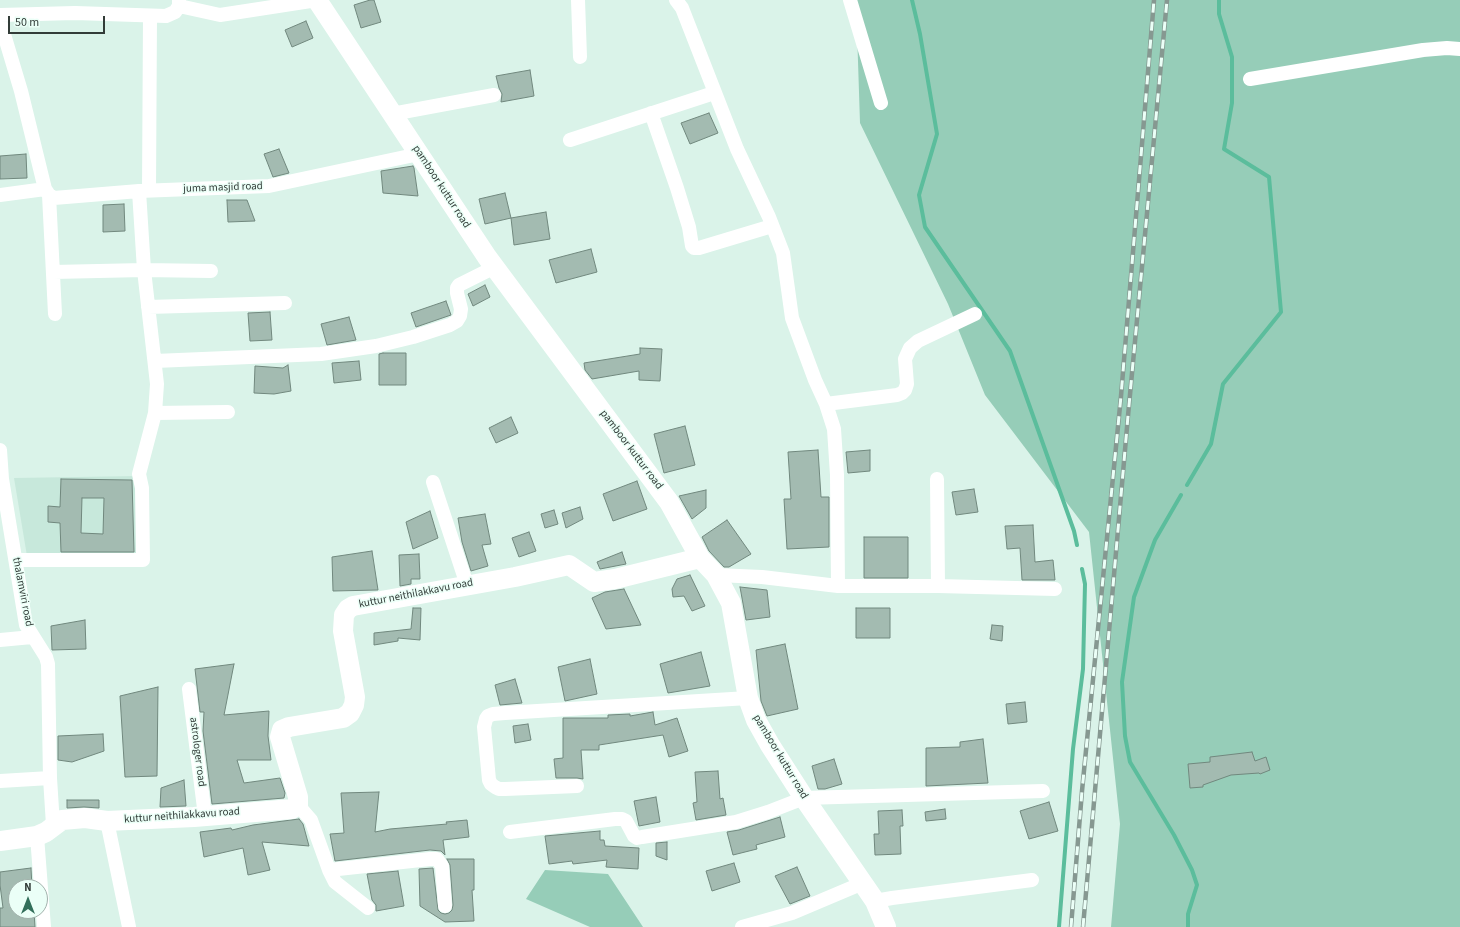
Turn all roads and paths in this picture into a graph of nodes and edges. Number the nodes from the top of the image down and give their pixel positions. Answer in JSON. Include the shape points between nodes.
{"nodes":[{"id":1,"x":317,"y":0,"type":"edge"},
{"id":2,"x":578,"y":0,"type":"edge"},
{"id":3,"x":676,"y":0,"type":"edge"},
{"id":4,"x":850,"y":0,"type":"edge"},
{"id":5,"x":179,"y":3,"type":"edge"},
{"id":6,"x":0,"y":15,"type":"edge"},
{"id":7,"x":150,"y":16,"type":"junction"},
{"id":8,"x":0,"y":21,"type":"edge"},
{"id":9,"x":1460,"y":49,"type":"edge"},
{"id":10,"x":580,"y":57,"type":"dead end"},
{"id":11,"x":1250,"y":79,"type":"dead end"},
{"id":12,"x":714,"y":93,"type":"junction"},
{"id":13,"x":494,"y":95,"type":"dead end"},
{"id":14,"x":881,"y":103,"type":"dead end"},
{"id":15,"x":651,"y":113,"type":"junction"},
{"id":16,"x":392,"y":114,"type":"junction"},
{"id":17,"x":570,"y":140,"type":"dead end"},
{"id":18,"x":419,"y":154,"type":"junction"},
{"id":19,"x":144,"y":190,"type":"junction"},
{"id":20,"x":47,"y":192,"type":"junction"},
{"id":21,"x":0,"y":195,"type":"edge"},
{"id":22,"x":772,"y":226,"type":"junction"},
{"id":23,"x":495,"y":267,"type":"junction"},
{"id":24,"x":144,"y":270,"type":"junction"},
{"id":25,"x":211,"y":271,"type":"dead end"},
{"id":26,"x":53,"y":272,"type":"junction"},
{"id":27,"x":285,"y":303,"type":"dead end"},
{"id":28,"x":148,"y":306,"type":"junction"},
{"id":29,"x":55,"y":314,"type":"dead end"},
{"id":30,"x":975,"y":314,"type":"dead end"},
{"id":31,"x":155,"y":361,"type":"junction"},
{"id":32,"x":826,"y":404,"type":"junction"},
{"id":33,"x":228,"y":412,"type":"dead end"},
{"id":34,"x":155,"y":413,"type":"junction"},
{"id":35,"x":0,"y":450,"type":"edge"},
{"id":36,"x":937,"y":480,"type":"dead end"},
{"id":37,"x":433,"y":482,"type":"dead end"},
{"id":38,"x":700,"y":558,"type":"junction"},
{"id":39,"x":16,"y":560,"type":"junction"},
{"id":40,"x":716,"y":576,"type":"junction"},
{"id":41,"x":467,"y":585,"type":"junction"},
{"id":42,"x":838,"y":586,"type":"junction"},
{"id":43,"x":938,"y":586,"type":"junction"},
{"id":44,"x":1055,"y":589,"type":"dead end"},
{"id":45,"x":32,"y":637,"type":"junction"},
{"id":46,"x":0,"y":640,"type":"edge"},
{"id":47,"x":189,"y":689,"type":"dead end"},
{"id":48,"x":748,"y":698,"type":"junction"},
{"id":49,"x":50,"y":778,"type":"junction"},
{"id":50,"x":0,"y":781,"type":"edge"},
{"id":51,"x":577,"y":786,"type":"dead end"},
{"id":52,"x":1043,"y":791,"type":"dead end"},
{"id":53,"x":804,"y":798,"type":"junction"},
{"id":54,"x":298,"y":805,"type":"junction"},
{"id":55,"x":205,"y":816,"type":"junction"},
{"id":56,"x":107,"y":821,"type":"junction"},
{"id":57,"x":54,"y":825,"type":"junction"},
{"id":58,"x":510,"y":832,"type":"dead end"},
{"id":59,"x":37,"y":836,"type":"junction"},
{"id":60,"x":0,"y":841,"type":"edge"},
{"id":61,"x":329,"y":870,"type":"junction"},
{"id":62,"x":1032,"y":880,"type":"dead end"},
{"id":63,"x":863,"y":883,"type":"junction"},
{"id":64,"x":875,"y":901,"type":"junction"},
{"id":65,"x":445,"y":906,"type":"dead end"},
{"id":66,"x":368,"y":908,"type":"dead end"},
{"id":67,"x":44,"y":927,"type":"edge"},
{"id":68,"x":130,"y":927,"type":"edge"},
{"id":69,"x":742,"y":927,"type":"edge"},
{"id":70,"x":886,"y":927,"type":"edge"}],
"edges":[{"from":1,"to":5,"type":"street","via":[[220,15]]},
{"from":1,"to":16,"type":"main road","name":"pamboor kuttur road"},
{"from":2,"to":10,"type":"street"},
{"from":3,"to":12,"type":"street","via":[[682,8]]},
{"from":4,"to":14,"type":"street"},
{"from":5,"to":7,"type":"street","via":[[175,12],[166,16]]},
{"from":6,"to":7,"type":"street","via":[[75,13]]},
{"from":7,"to":19,"type":"street"},
{"from":8,"to":20,"type":"street"},
{"from":9,"to":11,"type":"street","via":[[1423,50]]},
{"from":12,"to":15,"type":"street"},
{"from":12,"to":22,"type":"street"},
{"from":13,"to":16,"type":"street"},
{"from":15,"to":17,"type":"street"},
{"from":15,"to":22,"type":"street","via":[[677,188],[694,248]]},
{"from":16,"to":18,"type":"main road","name":"pamboor kuttur road"},
{"from":18,"to":19,"type":"street","name":"juma masjid road","via":[[269,186]]},
{"from":18,"to":23,"type":"main road","name":"pamboor kuttur road"},
{"from":19,"to":20,"type":"street","name":"juma masjid road","via":[[54,198]]},
{"from":19,"to":24,"type":"street"},
{"from":20,"to":21,"type":"street","name":"juma masjid road"},
{"from":20,"to":26,"type":"street"},
{"from":22,"to":32,"type":"street","via":[[783,253],[792,318]]},
{"from":23,"to":31,"type":"street","via":[[459,285],[457,293],[461,309],[457,321],[413,337],[376,346],[321,354]]},
{"from":23,"to":38,"type":"main road","name":"pamboor kuttur road","via":[[669,502]]},
{"from":24,"to":25,"type":"street"},
{"from":24,"to":26,"type":"street"},
{"from":24,"to":28,"type":"street"},
{"from":26,"to":29,"type":"street"},
{"from":27,"to":28,"type":"street"},
{"from":28,"to":31,"type":"street"},
{"from":30,"to":32,"type":"street","via":[[918,341],[910,348],[906,359],[906,390],[902,393]]},
{"from":31,"to":34,"type":"street"},
{"from":32,"to":42,"type":"street","via":[[834,429]]},
{"from":33,"to":34,"type":"street"},
{"from":34,"to":39,"type":"street","via":[[139,474],[142,488],[143,560]]},
{"from":35,"to":39,"type":"street","name":"thalamviri road","via":[[2,480]]},
{"from":36,"to":43,"type":"street"},
{"from":37,"to":41,"type":"street"},
{"from":38,"to":40,"type":"main road","name":"pamboor kuttur road"},
{"from":38,"to":41,"type":"main road","name":"kuttur neithilakkavu road","via":[[594,582],[568,565]]},
{"from":39,"to":45,"type":"street","name":"thalamviri road","via":[[26,625]]},
{"from":40,"to":42,"type":"street","via":[[762,577]]},
{"from":40,"to":48,"type":"main road","name":"pamboor kuttur road","via":[[731,603]]},
{"from":41,"to":54,"type":"main road","name":"kuttur neithilakkavu road","via":[[348,609],[344,615],[343,631],[355,697],[354,706],[343,718],[282,730],[280,738],[298,797]]},
{"from":42,"to":43,"type":"street"},
{"from":43,"to":44,"type":"street"},
{"from":45,"to":46,"type":"street"},
{"from":45,"to":49,"type":"street","name":"thalamviri road","via":[[48,664]]},
{"from":47,"to":55,"type":"street","name":"astrologer road"},
{"from":48,"to":51,"type":"street","via":[[488,716],[484,727],[491,784],[505,790]]},
{"from":48,"to":53,"type":"main road","name":"pamboor kuttur road","via":[[756,720]]},
{"from":49,"to":50,"type":"street"},
{"from":49,"to":57,"type":"street","name":"thalamviri road"},
{"from":52,"to":53,"type":"street"},
{"from":53,"to":58,"type":"street","via":[[736,822],[637,838],[622,819]]},
{"from":53,"to":63,"type":"main road","name":"pamboor kuttur road"},
{"from":54,"to":55,"type":"main road","name":"kuttur neithilakkavu road","via":[[292,809]]},
{"from":54,"to":61,"type":"street","via":[[311,820]]},
{"from":55,"to":56,"type":"main road","name":"kuttur neithilakkavu road"},
{"from":56,"to":57,"type":"main road","name":"kuttur neithilakkavu road","via":[[85,818],[62,820]]},
{"from":56,"to":68,"type":"street"},
{"from":57,"to":59,"type":"main road","name":"kuttur neithilakkavu road"},
{"from":59,"to":60,"type":"main road","name":"kuttur neithilakkavu road"},
{"from":59,"to":67,"type":"street"},
{"from":61,"to":65,"type":"street","via":[[436,859],[442,866]]},
{"from":61,"to":66,"type":"street","via":[[335,882]]},
{"from":62,"to":64,"type":"street"},
{"from":63,"to":64,"type":"main road","name":"pamboor kuttur road"},
{"from":63,"to":69,"type":"street","via":[[792,913]]},
{"from":64,"to":70,"type":"main road","name":"pamboor kuttur road"}]}
